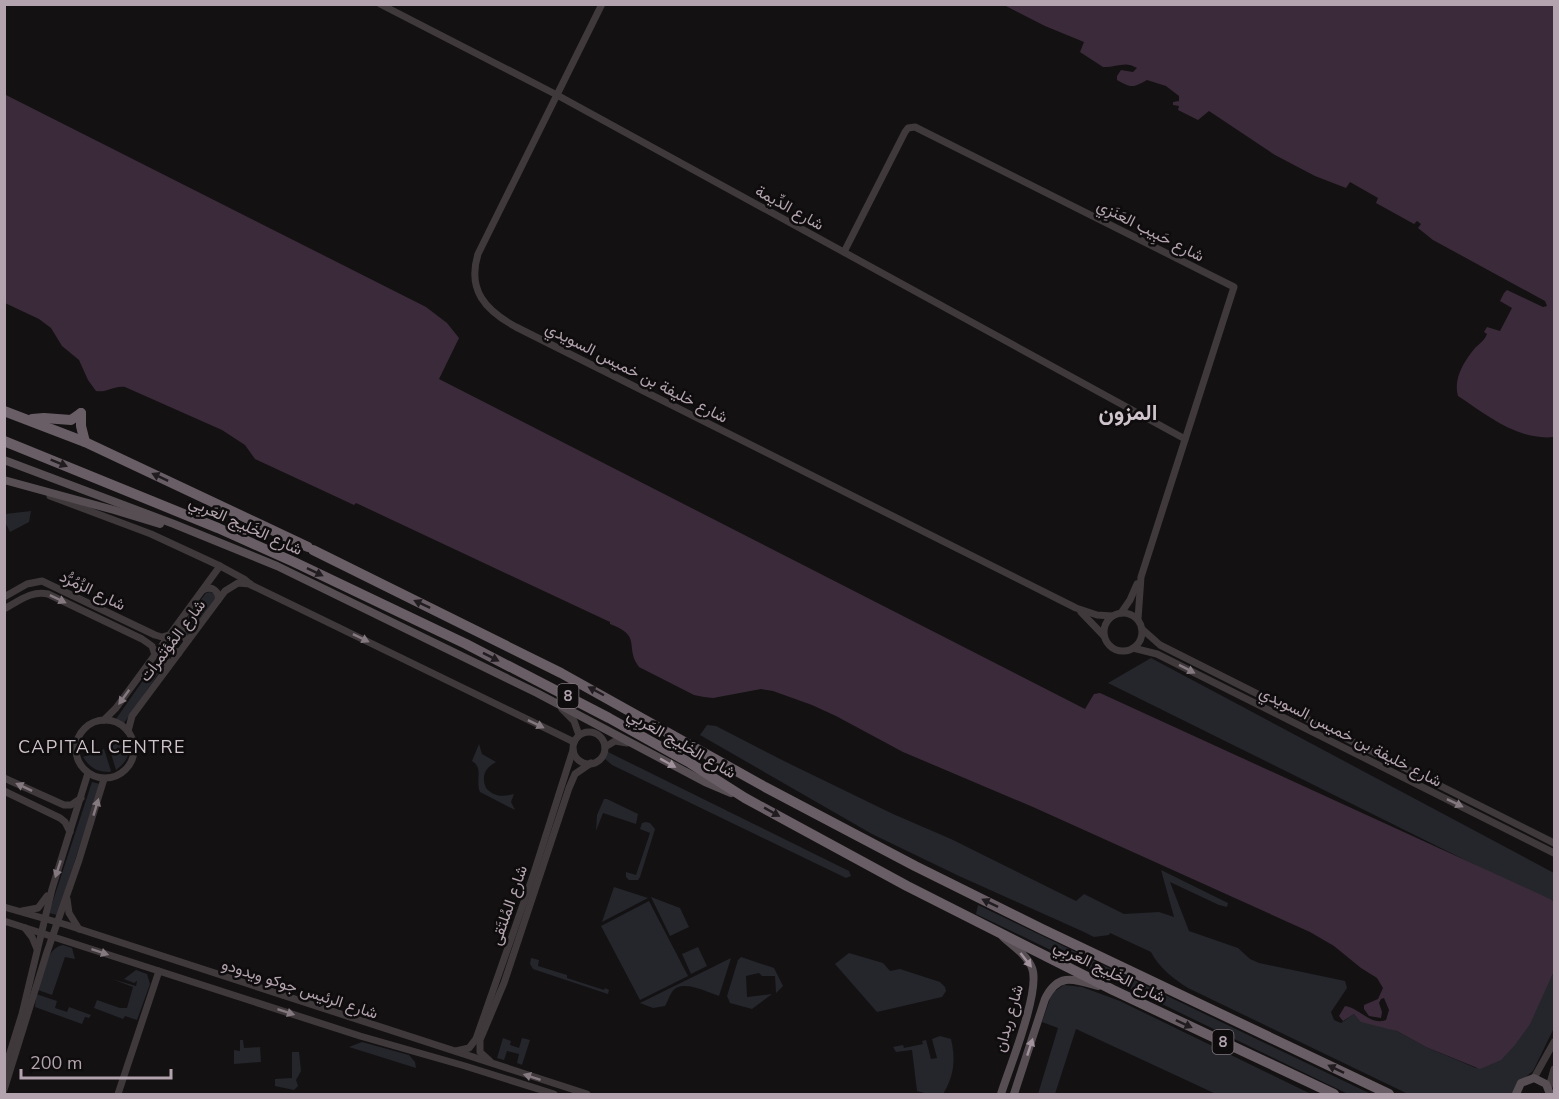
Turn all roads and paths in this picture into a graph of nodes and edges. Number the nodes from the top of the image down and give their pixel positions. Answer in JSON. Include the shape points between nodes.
{"nodes":[{"id":1,"x":380,"y":4,"type":"edge"},
{"id":2,"x":602,"y":4,"type":"edge"},
{"id":3,"x":556,"y":95,"type":"junction"},
{"id":4,"x":844,"y":252,"type":"junction"},
{"id":5,"x":4,"y":411,"type":"edge"},
{"id":6,"x":29,"y":420,"type":"junction"},
{"id":7,"x":1185,"y":439,"type":"junction"},
{"id":8,"x":4,"y":441,"type":"edge"},
{"id":9,"x":85,"y":442,"type":"junction"},
{"id":10,"x":4,"y":460,"type":"edge"},
{"id":11,"x":4,"y":480,"type":"edge"},
{"id":12,"x":28,"y":488,"type":"junction"},
{"id":13,"x":201,"y":558,"type":"junction"},
{"id":14,"x":220,"y":566,"type":"junction"},
{"id":15,"x":277,"y":566,"type":"junction"},
{"id":16,"x":1141,"y":577,"type":"junction"},
{"id":17,"x":207,"y":582,"type":"junction"},
{"id":18,"x":252,"y":585,"type":"junction"},
{"id":19,"x":201,"y":591,"type":"junction"},
{"id":20,"x":4,"y":597,"type":"edge"},
{"id":21,"x":218,"y":600,"type":"junction"},
{"id":22,"x":1076,"y":608,"type":"junction"},
{"id":23,"x":4,"y":609,"type":"edge"},
{"id":24,"x":1120,"y":613,"type":"junction"},
{"id":25,"x":1112,"y":616,"type":"junction"},
{"id":26,"x":182,"y":617,"type":"junction"},
{"id":27,"x":1137,"y":619,"type":"junction"},
{"id":28,"x":131,"y":624,"type":"junction"},
{"id":29,"x":1142,"y":629,"type":"junction"},
{"id":30,"x":126,"y":632,"type":"junction"},
{"id":31,"x":169,"y":635,"type":"junction"},
{"id":32,"x":1105,"y":636,"type":"junction"},
{"id":33,"x":187,"y":641,"type":"junction"},
{"id":34,"x":160,"y":648,"type":"junction"},
{"id":35,"x":1133,"y":648,"type":"junction"},
{"id":36,"x":178,"y":653,"type":"junction"},
{"id":37,"x":155,"y":655,"type":"junction"},
{"id":38,"x":168,"y":667,"type":"junction"},
{"id":39,"x":537,"y":693,"type":"junction"},
{"id":40,"x":104,"y":720,"type":"junction"},
{"id":41,"x":129,"y":731,"type":"junction"},
{"id":42,"x":579,"y":735,"type":"junction"},
{"id":43,"x":574,"y":746,"type":"junction"},
{"id":44,"x":605,"y":747,"type":"junction"},
{"id":45,"x":643,"y":749,"type":"junction"},
{"id":46,"x":591,"y":763,"type":"junction"},
{"id":47,"x":568,"y":767,"type":"junction"},
{"id":48,"x":88,"y":773,"type":"junction"},
{"id":49,"x":4,"y":778,"type":"edge"},
{"id":50,"x":105,"y":778,"type":"junction"},
{"id":51,"x":569,"y":788,"type":"junction"},
{"id":52,"x":4,"y":791,"type":"edge"},
{"id":53,"x":46,"y":798,"type":"junction"},
{"id":54,"x":81,"y":798,"type":"junction"},
{"id":55,"x":745,"y":798,"type":"junction"},
{"id":56,"x":40,"y":808,"type":"junction"},
{"id":57,"x":70,"y":832,"type":"junction"},
{"id":58,"x":1554,"y":843,"type":"edge"},
{"id":59,"x":1554,"y":853,"type":"edge"},
{"id":60,"x":52,"y":889,"type":"junction"},
{"id":61,"x":67,"y":894,"type":"junction"},
{"id":62,"x":4,"y":907,"type":"edge"},
{"id":63,"x":20,"y":912,"type":"junction"},
{"id":64,"x":45,"y":919,"type":"junction"},
{"id":65,"x":4,"y":921,"type":"edge"},
{"id":66,"x":56,"y":924,"type":"junction"},
{"id":67,"x":25,"y":928,"type":"junction"},
{"id":68,"x":79,"y":929,"type":"junction"},
{"id":69,"x":994,"y":929,"type":"junction"},
{"id":70,"x":42,"y":933,"type":"junction"},
{"id":71,"x":52,"y":936,"type":"junction"},
{"id":72,"x":65,"y":941,"type":"junction"},
{"id":73,"x":37,"y":951,"type":"junction"},
{"id":74,"x":46,"y":955,"type":"junction"},
{"id":75,"x":178,"y":961,"type":"junction"},
{"id":76,"x":159,"y":971,"type":"junction"},
{"id":77,"x":1113,"y":990,"type":"junction"},
{"id":78,"x":1045,"y":999,"type":"junction"},
{"id":79,"x":1031,"y":1003,"type":"junction"},
{"id":80,"x":1554,"y":1042,"type":"edge"},
{"id":81,"x":450,"y":1051,"type":"junction"},
{"id":82,"x":495,"y":1065,"type":"junction"},
{"id":83,"x":1554,"y":1069,"type":"edge"},
{"id":84,"x":4,"y":1072,"type":"edge"},
{"id":85,"x":1534,"y":1078,"type":"junction"},
{"id":86,"x":4,"y":1090,"type":"edge"},
{"id":87,"x":1550,"y":1093,"type":"edge"},
{"id":88,"x":118,"y":1095,"type":"edge"},
{"id":89,"x":554,"y":1095,"type":"edge"},
{"id":90,"x":587,"y":1095,"type":"edge"},
{"id":91,"x":1001,"y":1095,"type":"edge"},
{"id":92,"x":1014,"y":1095,"type":"edge"},
{"id":93,"x":1334,"y":1095,"type":"edge"},
{"id":94,"x":1389,"y":1095,"type":"edge"},
{"id":95,"x":1516,"y":1095,"type":"edge"}],
"edges":[{"from":1,"to":3,"type":"street","name":"شارع الدِّيمة"},
{"from":2,"to":3,"type":"street","name":"شارع خليفة بن خميس السويدي"},
{"from":3,"to":4,"type":"street","name":"شارع الدِّيمة"},
{"from":3,"to":22,"type":"street","name":"شارع خليفة بن خميس السويدي","via":[[477,254],[477,286],[492,311],[619,379]]},
{"from":4,"to":7,"type":"street","name":"شارع الدِّيمة"},
{"from":4,"to":7,"type":"street","name":"شارع حَبِيب العَنَزِي","via":[[905,132],[916,127],[1234,287]]},
{"from":5,"to":6,"type":"highway","name":"شارع الخَلِيج العَربِي","number":"8"},
{"from":6,"to":9,"type":"highway","name":"شارع الخَلِيج العَربِي","number":"8"},
{"from":6,"to":9,"type":"highway","via":[[71,420],[81,413]]},
{"from":7,"to":16,"type":"street","name":"شارع حَبِيب العَنَزِي"},
{"from":8,"to":55,"type":"highway","name":"شارع الخَلِيج العَربِي","number":"8","one_way":true,"via":[[218,528],[456,639],[609,718]]},
{"from":94,"to":9,"type":"highway","name":"شارع الخَلِيج العَربِي","number":"8","one_way":true,"via":[[915,866],[561,673]]},
{"from":10,"to":15,"type":"main road"},
{"from":11,"to":12,"type":"main road"},
{"from":12,"to":13,"type":"street","via":[[128,524]]},
{"from":12,"to":15,"type":"main road","via":[[114,510]]},
{"from":13,"to":14,"type":"street"},
{"from":13,"to":17,"type":"street","via":[[209,571]]},
{"from":14,"to":17,"type":"street","name":"شارع المُؤتَمرات"},
{"from":14,"to":18,"type":"street"},
{"from":15,"to":39,"type":"main road"},
{"from":16,"to":24,"type":"street","name":"شارع حَبِيب العَنَزِي"},
{"from":16,"to":27,"type":"street","name":"شارع حَبِيب العَنَزِي"},
{"from":17,"to":19,"type":"street","name":"شارع المُؤتَمرات"},
{"from":18,"to":21,"type":"street","name":"شارع المُؤتَمرات","via":[[233,585]]},
{"from":18,"to":43,"type":"street","one_way":true},
{"from":19,"to":21,"type":"street","via":[[215,590]]},
{"from":19,"to":26,"type":"street","name":"شارع المُؤتَمرات"},
{"from":20,"to":28,"type":"street","name":"شارع الزُمُرُّد","via":[[42,581]]},
{"from":21,"to":33,"type":"street","name":"شارع المُؤتَمرات"},
{"from":22,"to":25,"type":"street","name":"شارع خليفة بن خميس السويدي"},
{"from":22,"to":32,"type":"street","name":"شارع خليفة بن خميس السويدي"},
{"from":23,"to":30,"type":"street","name":"شارع الزُمُرُّد","one_way":true,"via":[[30,595],[45,593]]},
{"from":24,"to":25,"type":"street"},
{"from":24,"to":27,"type":"street"},
{"from":25,"to":32,"type":"street"},
{"from":26,"to":31,"type":"street","name":"شارع المُؤتَمرات"},
{"from":26,"to":33,"type":"street","via":[[182,633]]},
{"from":27,"to":29,"type":"street"},
{"from":28,"to":30,"type":"street","via":[[131,630]]},
{"from":28,"to":31,"type":"street","name":"شارع الزُمُرُّد","via":[[158,636]]},
{"from":29,"to":35,"type":"street"},
{"from":29,"to":58,"type":"street","name":"شارع خليفة بن خميس السويدي","via":[[1160,645]]},
{"from":30,"to":37,"type":"street","name":"شارع الزُمُرُّد","via":[[149,644]]},
{"from":31,"to":34,"type":"street","name":"شارع المُؤتَمرات"},
{"from":32,"to":35,"type":"street","via":[[1116,649]]},
{"from":33,"to":36,"type":"street","name":"شارع المُؤتَمرات"},
{"from":34,"to":36,"type":"street"},
{"from":34,"to":37,"type":"street","name":"شارع المُؤتَمرات"},
{"from":35,"to":59,"type":"street","name":"شارع خليفة بن خميس السويدي","one_way":true,"via":[[1157,654]]},
{"from":36,"to":38,"type":"street","name":"شارع المُؤتَمرات"},
{"from":37,"to":38,"type":"street","name":"شارع الزُمُرُّد","via":[[164,656]]},
{"from":37,"to":40,"type":"street","name":"شارع المُؤتَمرات","one_way":true},
{"from":38,"to":41,"type":"street","name":"شارع المُؤتَمرات","via":[[132,716]]},
{"from":39,"to":42,"type":"street","via":[[570,716]]},
{"from":39,"to":45,"type":"main road"},
{"from":40,"to":41,"type":"street","via":[[117,722]]},
{"from":40,"to":48,"type":"street","via":[[90,724],[78,738],[77,757]]},
{"from":41,"to":50,"type":"street","via":[[135,748],[131,764],[119,775]]},
{"from":42,"to":43,"type":"street"},
{"from":42,"to":44,"type":"street","via":[[593,732],[602,738]]},
{"from":43,"to":46,"type":"street","via":[[579,759]]},
{"from":43,"to":47,"type":"street","name":"شارع المُلتَقى"},
{"from":44,"to":45,"type":"street","via":[[618,741]]},
{"from":44,"to":46,"type":"street","via":[[600,759]]},
{"from":45,"to":55,"type":"main road","one_way":true},
{"from":46,"to":51,"type":"street","name":"شارع المُلتَقى","via":[[575,774]]},
{"from":47,"to":51,"type":"street","via":[[574,769]]},
{"from":47,"to":81,"type":"street","name":"شارع المُلتَقى","via":[[476,1040],[466,1050]]},
{"from":48,"to":50,"type":"street"},
{"from":48,"to":54,"type":"street"},
{"from":53,"to":49,"type":"street","one_way":true},
{"from":61,"to":50,"type":"street","one_way":true},
{"from":51,"to":82,"type":"street","name":"شارع المُلتَقى","via":[[504,983],[480,1040],[480,1052]]},
{"from":52,"to":56,"type":"street"},
{"from":53,"to":54,"type":"street","via":[[66,806]]},
{"from":53,"to":56,"type":"street","via":[[48,803]]},
{"from":54,"to":57,"type":"street"},
{"from":55,"to":69,"type":"highway","name":"شارع الخَلِيج العَربِي","number":"8","one_way":true},
{"from":56,"to":57,"type":"street","via":[[63,820]]},
{"from":57,"to":60,"type":"street","one_way":true},
{"from":60,"to":63,"type":"street","via":[[40,907]]},
{"from":60,"to":64,"type":"street"},
{"from":61,"to":66,"type":"street"},
{"from":61,"to":68,"type":"street","via":[[69,913]]},
{"from":62,"to":63,"type":"street","name":"شارع الرئيس جوكو ويدودو"},
{"from":63,"to":64,"type":"street","name":"شارع الرئيس جوكو ويدودو"},
{"from":64,"to":66,"type":"street","name":"شارع الرئيس جوكو ويدودو"},
{"from":64,"to":70,"type":"street"},
{"from":65,"to":67,"type":"street","name":"شارع الرئيس جوكو ويدودو"},
{"from":66,"to":68,"type":"street","name":"شارع الرئيس جوكو ويدودو"},
{"from":66,"to":70,"type":"street"},
{"from":66,"to":71,"type":"street"},
{"from":66,"to":75,"type":"street","via":[[165,961]]},
{"from":67,"to":70,"type":"street","name":"شارع الرئيس جوكو ويدودو"},
{"from":67,"to":73,"type":"street"},
{"from":68,"to":75,"type":"street","name":"شارع الرئيس جوكو ويدودو"},
{"from":69,"to":77,"type":"highway","name":"شارع الخَلِيج العَربِي","number":"8"},
{"from":69,"to":79,"type":"main road","name":"شارع ربدان","one_way":true,"via":[[1032,966]]},
{"from":70,"to":71,"type":"street","name":"شارع الرئيس جوكو ويدودو"},
{"from":70,"to":73,"type":"street"},
{"from":71,"to":72,"type":"street","name":"شارع الرئيس جوكو ويدودو"},
{"from":71,"to":74,"type":"street"},
{"from":72,"to":74,"type":"street"},
{"from":72,"to":76,"type":"street","name":"شارع الرئيس جوكو ويدودو","one_way":true},
{"from":73,"to":84,"type":"street"},
{"from":74,"to":86,"type":"street"},
{"from":75,"to":81,"type":"street","name":"شارع الرئيس جوكو ويدودو"},
{"from":76,"to":88,"type":"street"},
{"from":76,"to":89,"type":"street","name":"شارع الرئيس جوكو ويدودو","one_way":true},
{"from":77,"to":78,"type":"main road","name":"شارع ربدان","via":[[1064,980],[1051,988]]},
{"from":77,"to":93,"type":"highway","name":"شارع الخَلِيج العَربِي","number":"8","one_way":true},
{"from":78,"to":79,"type":"main road","via":[[1044,990],[1039,987]]},
{"from":92,"to":78,"type":"main road","name":"شارع ربدان","one_way":true},
{"from":79,"to":91,"type":"main road","name":"شارع ربدان"},
{"from":80,"to":85,"type":"street"},
{"from":81,"to":82,"type":"street","name":"شارع الرئيس جوكو ويدودو"},
{"from":90,"to":82,"type":"street","name":"شارع الرئيس جوكو ويدودو","one_way":true},
{"from":83,"to":87,"type":"street"},
{"from":85,"to":87,"type":"main road","via":[[1542,1081]]},
{"from":85,"to":95,"type":"main road","via":[[1521,1083]]}]}
